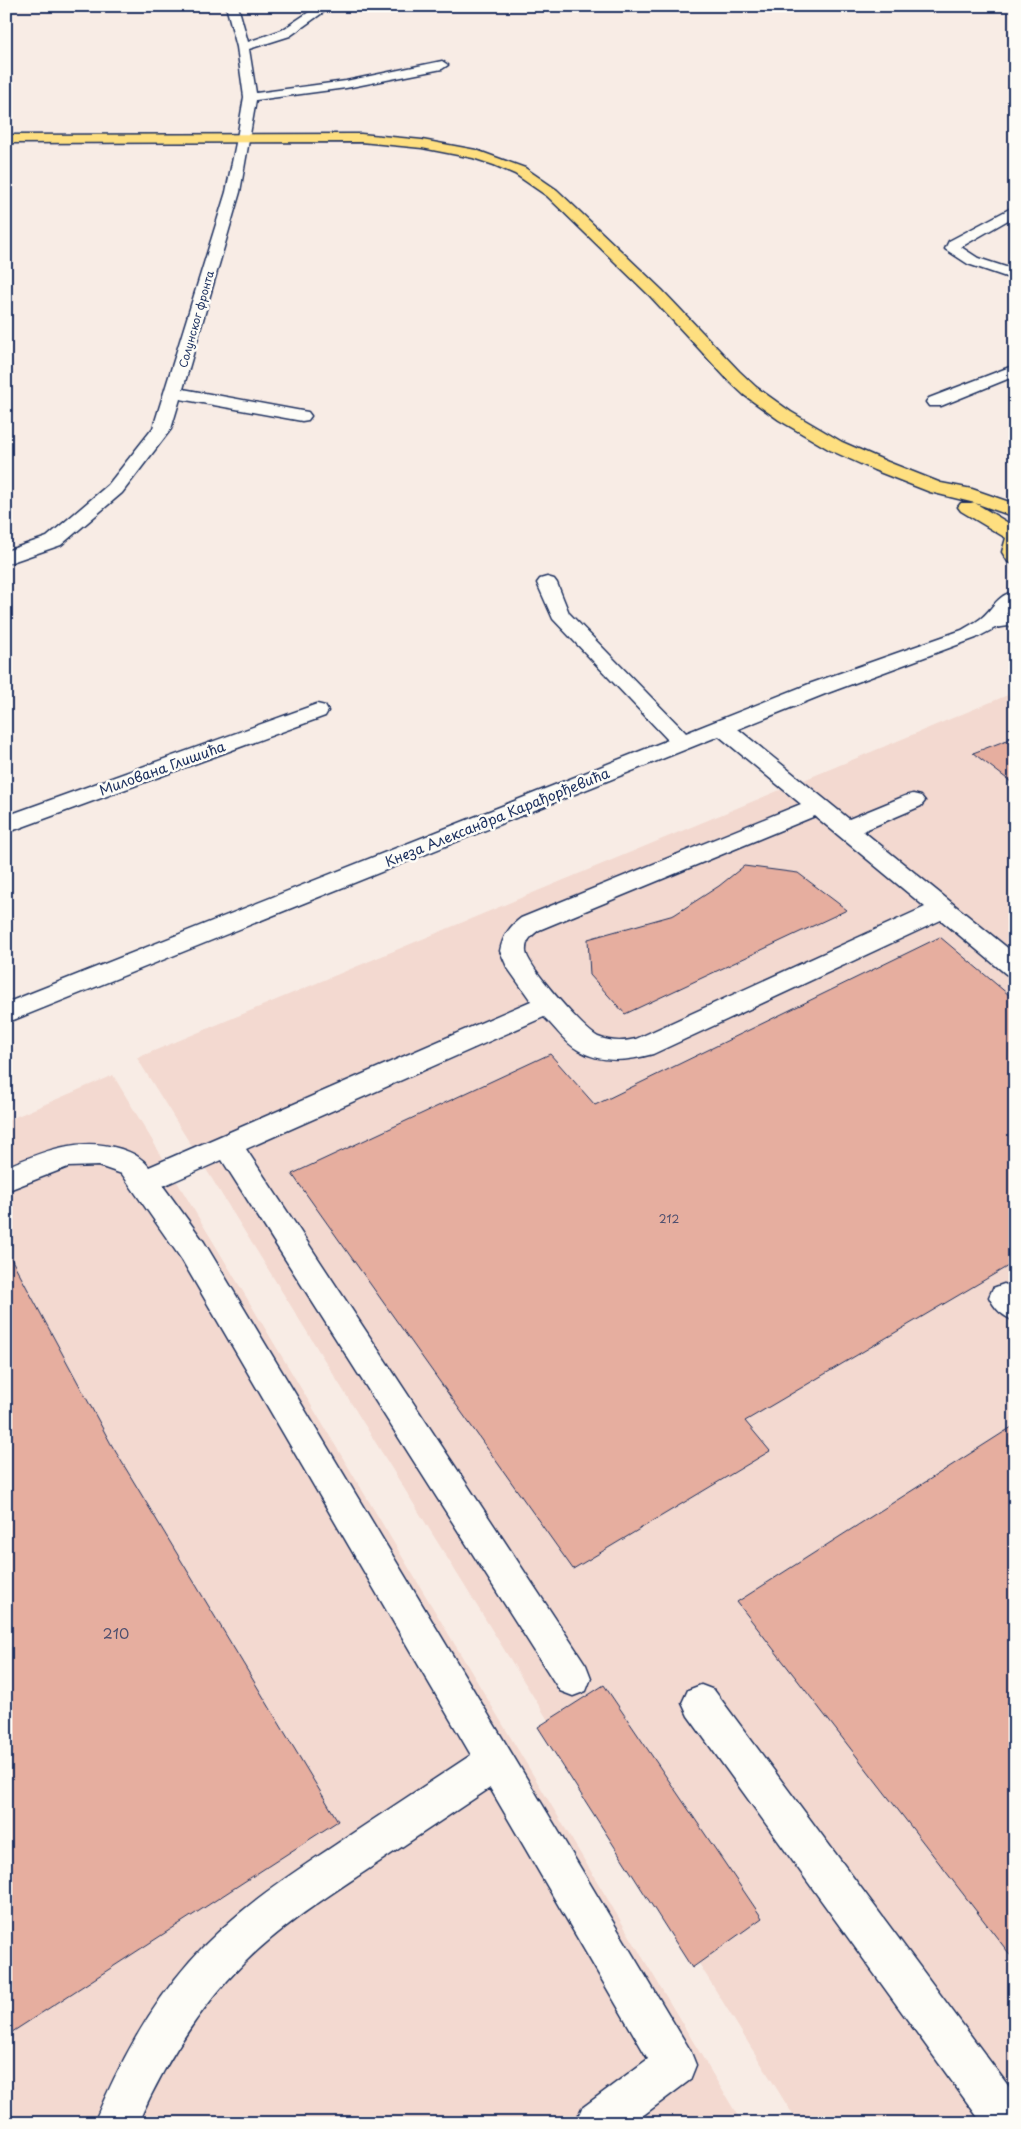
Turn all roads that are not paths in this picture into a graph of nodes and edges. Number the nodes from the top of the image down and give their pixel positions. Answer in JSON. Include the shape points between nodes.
{"nodes":[{"id":1,"x":232,"y":6,"type":"edge"},
{"id":2,"x":326,"y":6,"type":"edge"},
{"id":3,"x":243,"y":47,"type":"junction"},
{"id":4,"x":442,"y":65,"type":"dead end"},
{"id":5,"x":250,"y":97,"type":"junction"},
{"id":6,"x":244,"y":138,"type":"junction"},
{"id":7,"x":6,"y":139,"type":"edge"},
{"id":8,"x":1015,"y":210,"type":"edge"},
{"id":9,"x":1015,"y":275,"type":"edge"},
{"id":10,"x":1015,"y":370,"type":"edge"},
{"id":11,"x":175,"y":393,"type":"junction"},
{"id":12,"x":935,"y":402,"type":"dead end"},
{"id":13,"x":302,"y":416,"type":"dead end"},
{"id":14,"x":937,"y":488,"type":"junction"},
{"id":15,"x":1015,"y":511,"type":"edge"},
{"id":16,"x":1015,"y":535,"type":"edge"},
{"id":17,"x":1015,"y":540,"type":"edge"},
{"id":18,"x":6,"y":558,"type":"edge"},
{"id":19,"x":1015,"y":558,"type":"edge"},
{"id":20,"x":548,"y":583,"type":"dead end"},
{"id":21,"x":1015,"y":596,"type":"edge"},
{"id":22,"x":1015,"y":619,"type":"edge"},
{"id":23,"x":989,"y":623,"type":"junction"},
{"id":24,"x":317,"y":711,"type":"dead end"},
{"id":25,"x":722,"y":727,"type":"junction"},
{"id":26,"x":684,"y":743,"type":"junction"},
{"id":27,"x":913,"y":801,"type":"dead end"},
{"id":28,"x":818,"y":806,"type":"junction"},
{"id":29,"x":6,"y":824,"type":"edge"},
{"id":30,"x":846,"y":828,"type":"junction"},
{"id":31,"x":944,"y":909,"type":"junction"},
{"id":32,"x":1015,"y":968,"type":"edge"},
{"id":33,"x":548,"y":1005,"type":"junction"},
{"id":34,"x":6,"y":1014,"type":"edge"},
{"id":35,"x":228,"y":1145,"type":"junction"},
{"id":36,"x":6,"y":1180,"type":"edge"},
{"id":37,"x":144,"y":1182,"type":"junction"},
{"id":38,"x":573,"y":1678,"type":"dead end"},
{"id":39,"x":701,"y":1703,"type":"dead end"},
{"id":40,"x":496,"y":1761,"type":"junction"},
{"id":41,"x":1009,"y":2117,"type":"edge"},
{"id":42,"x":116,"y":2123,"type":"edge"},
{"id":43,"x":598,"y":2123,"type":"edge"}],
"edges":[{"from":1,"to":3,"type":"street","name":"Солунског фронта"},
{"from":2,"to":3,"type":"street","via":[[286,33]]},
{"from":3,"to":5,"type":"street","name":"Солунског фронта"},
{"from":4,"to":5,"type":"street","via":[[374,81]]},
{"from":5,"to":6,"type":"street","name":"Солунског фронта"},
{"from":6,"to":7,"type":"main road"},
{"from":6,"to":11,"type":"street","name":"Солунског фронта","via":[[233,192]]},
{"from":6,"to":14,"type":"main road","via":[[361,138],[422,144],[476,154],[520,170],[552,193],[656,293],[733,375],[765,402],[836,446]]},
{"from":8,"to":9,"type":"street","via":[[954,244],[953,249],[972,262]]},
{"from":10,"to":12,"type":"street"},
{"from":11,"to":13,"type":"street"},
{"from":11,"to":18,"type":"street","name":"Солунског фронта","via":[[162,429],[115,489],[54,541]]},
{"from":14,"to":15,"type":"main road","via":[[966,493]]},
{"from":14,"to":16,"type":"main road"},
{"from":17,"to":19,"type":"main road","via":[[1012,552]]},
{"from":20,"to":26,"type":"street","via":[[560,615]]},
{"from":21,"to":23,"type":"street","name":"Кнеза Александра Карађорђевића","via":[[997,611]]},
{"from":22,"to":23,"type":"street","name":"Кнеза Александра Карађорђевића"},
{"from":23,"to":25,"type":"street","name":"Кнеза Александра Карађорђевића","via":[[969,634]]},
{"from":24,"to":29,"type":"street","name":"Милована Глишића"},
{"from":25,"to":26,"type":"street","name":"Кнеза Александра Карађорђевића"},
{"from":25,"to":28,"type":"street"},
{"from":26,"to":34,"type":"street","name":"Кнеза Александра Карађорђевића"},
{"from":27,"to":30,"type":"street"},
{"from":28,"to":30,"type":"street"},
{"from":28,"to":33,"type":"street","via":[[530,924],[515,940],[513,951],[516,961]]},
{"from":30,"to":31,"type":"street"},
{"from":31,"to":32,"type":"street"},
{"from":31,"to":33,"type":"street","via":[[643,1047],[626,1051],[608,1050],[587,1043]]},
{"from":33,"to":35,"type":"street"},
{"from":35,"to":37,"type":"street"},
{"from":35,"to":38,"type":"street"},
{"from":36,"to":37,"type":"street","via":[[57,1157],[92,1154],[127,1163]]},
{"from":37,"to":40,"type":"street","via":[[193,1250]]},
{"from":39,"to":41,"type":"street"},
{"from":40,"to":42,"type":"street","via":[[284,1902],[223,1953],[161,2032],[132,2085]]},
{"from":40,"to":43,"type":"street","via":[[675,2065]]}]}
